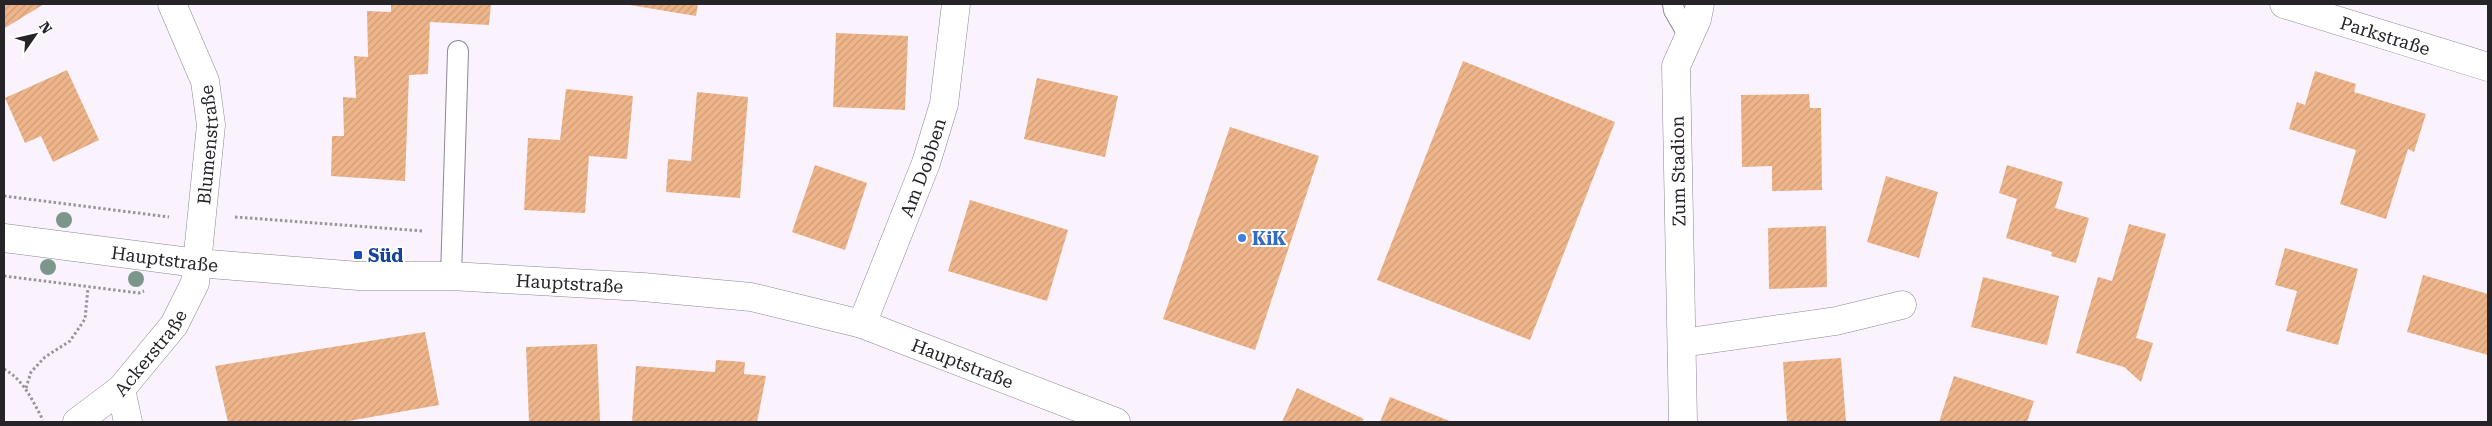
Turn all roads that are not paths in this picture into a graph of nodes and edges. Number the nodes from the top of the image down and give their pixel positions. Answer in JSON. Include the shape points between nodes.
{"nodes":[{"id":1,"x":172,"y":4,"type":"edge"},
{"id":2,"x":956,"y":4,"type":"edge"},
{"id":3,"x":1674,"y":4,"type":"edge"},
{"id":4,"x":1700,"y":4,"type":"edge"},
{"id":5,"x":2284,"y":4,"type":"edge"},
{"id":6,"x":1689,"y":36,"type":"junction"},
{"id":7,"x":458,"y":51,"type":"dead end"},
{"id":8,"x":2488,"y":67,"type":"edge"},
{"id":9,"x":4,"y":238,"type":"edge"},
{"id":10,"x":197,"y":263,"type":"junction"},
{"id":11,"x":451,"y":276,"type":"junction"},
{"id":12,"x":1902,"y":304,"type":"dead end"},
{"id":13,"x":862,"y":324,"type":"junction"},
{"id":14,"x":1682,"y":343,"type":"junction"},
{"id":15,"x":121,"y":389,"type":"junction"},
{"id":16,"x":77,"y":422,"type":"edge"},
{"id":17,"x":128,"y":422,"type":"edge"},
{"id":18,"x":1116,"y":422,"type":"edge"},
{"id":19,"x":1683,"y":422,"type":"edge"}],
"edges":[{"from":1,"to":10,"type":"street","name":"Blumenstraße","via":[[206,81],[211,125]]},
{"from":2,"to":13,"type":"street","name":"Am Dobben","via":[[944,104],[926,164]]},
{"from":3,"to":6,"type":"lane","via":[[1674,10]]},
{"from":4,"to":6,"type":"street","name":"Zum Stadion"},
{"from":5,"to":8,"type":"street","name":"Parkstraße"},
{"from":6,"to":14,"type":"street","name":"Zum Stadion","via":[[1676,66]]},
{"from":7,"to":11,"type":"lane"},
{"from":9,"to":10,"type":"street","name":"Hauptstraße"},
{"from":10,"to":11,"type":"street","name":"Hauptstraße","via":[[359,276]]},
{"from":10,"to":15,"type":"street","name":"Ackerstraße","via":[[196,283],[174,325]]},
{"from":11,"to":13,"type":"street","name":"Hauptstraße","via":[[751,297]]},
{"from":12,"to":14,"type":"street","via":[[1836,321]]},
{"from":13,"to":18,"type":"street","name":"Hauptstraße"},
{"from":14,"to":19,"type":"street","name":"Zum Stadion"},
{"from":15,"to":16,"type":"street","name":"Ackerstraße"},
{"from":15,"to":17,"type":"street"}]}
